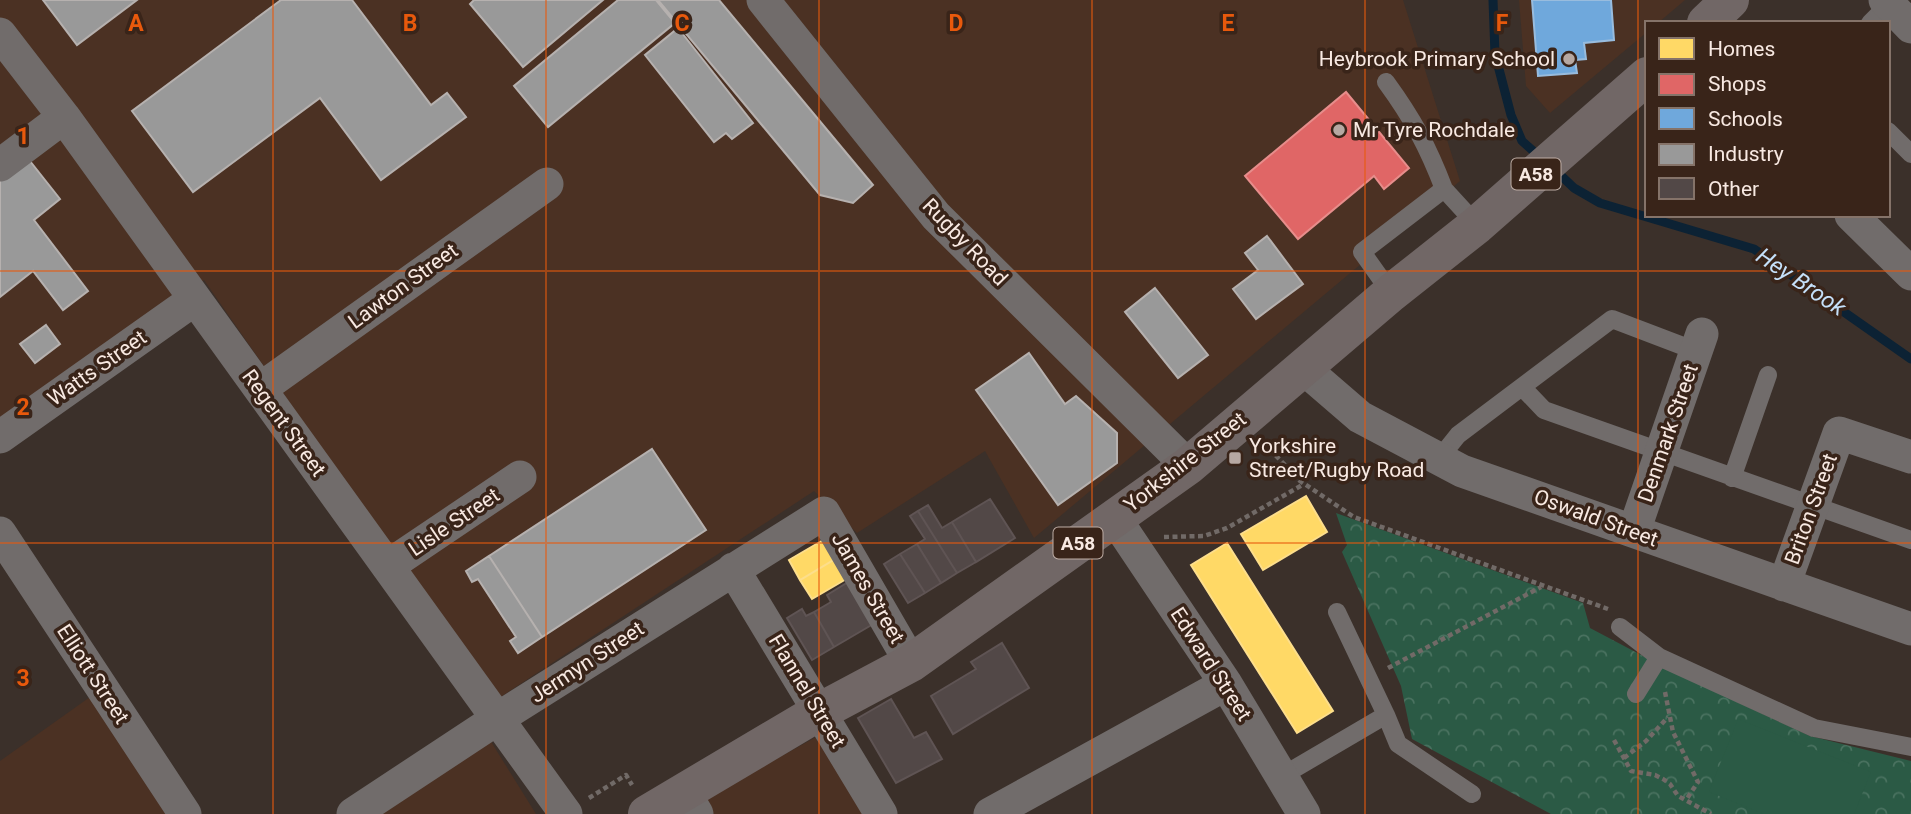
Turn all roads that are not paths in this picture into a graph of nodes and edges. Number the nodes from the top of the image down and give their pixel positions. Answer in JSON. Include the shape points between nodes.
{"nodes":[{"id":1,"x":763,"y":0,"type":"edge"},
{"id":2,"x":1730,"y":0,"type":"edge"},
{"id":3,"x":1708,"y":21,"type":"edge"},
{"id":4,"x":0,"y":34,"type":"edge"},
{"id":5,"x":1645,"y":78,"type":"edge"},
{"id":6,"x":1386,"y":82,"type":"dead end"},
{"id":7,"x":64,"y":117,"type":"junction"},
{"id":8,"x":1890,"y":133,"type":"edge"},
{"id":9,"x":1911,"y":154,"type":"edge"},
{"id":10,"x":0,"y":165,"type":"edge"},
{"id":11,"x":547,"y":184,"type":"dead end"},
{"id":12,"x":1444,"y":190,"type":"junction"},
{"id":13,"x":1853,"y":217,"type":"edge"},
{"id":14,"x":1477,"y":225,"type":"junction"},
{"id":15,"x":1911,"y":274,"type":"edge"},
{"id":16,"x":1391,"y":293,"type":"junction"},
{"id":17,"x":195,"y":299,"type":"junction"},
{"id":18,"x":1699,"y":343,"type":"joint"},
{"id":19,"x":1303,"y":367,"type":"junction"},
{"id":20,"x":1768,"y":375,"type":"dead end"},
{"id":21,"x":1522,"y":387,"type":"junction"},
{"id":22,"x":260,"y":389,"type":"junction"},
{"id":23,"x":0,"y":437,"type":"edge"},
{"id":24,"x":1661,"y":453,"type":"junction"},
{"id":25,"x":1911,"y":457,"type":"edge"},
{"id":26,"x":1438,"y":460,"type":"junction"},
{"id":27,"x":1188,"y":466,"type":"junction"},
{"id":28,"x":520,"y":477,"type":"dead end"},
{"id":29,"x":1732,"y":478,"type":"junction"},
{"id":30,"x":1812,"y":506,"type":"junction"},
{"id":31,"x":824,"y":513,"type":"joint"},
{"id":32,"x":1121,"y":528,"type":"junction"},
{"id":33,"x":1634,"y":531,"type":"junction"},
{"id":34,"x":0,"y":533,"type":"edge"},
{"id":35,"x":1911,"y":540,"type":"edge"},
{"id":36,"x":388,"y":566,"type":"junction"},
{"id":37,"x":733,"y":569,"type":"junction"},
{"id":38,"x":1784,"y":586,"type":"junction"},
{"id":39,"x":1337,"y":612,"type":"dead end"},
{"id":40,"x":1620,"y":627,"type":"road end"},
{"id":41,"x":1911,"y":629,"type":"edge"},
{"id":42,"x":911,"y":663,"type":"junction"},
{"id":43,"x":1656,"y":663,"type":"junction"},
{"id":44,"x":1227,"y":684,"type":"junction"},
{"id":45,"x":1636,"y":694,"type":"dead end"},
{"id":46,"x":819,"y":712,"type":"junction"},
{"id":47,"x":1386,"y":715,"type":"junction"},
{"id":48,"x":497,"y":719,"type":"junction"},
{"id":49,"x":1911,"y":747,"type":"edge"},
{"id":50,"x":1282,"y":776,"type":"junction"},
{"id":51,"x":1472,"y":794,"type":"dead end"},
{"id":52,"x":690,"y":803,"type":"edge"},
{"id":53,"x":880,"y":812,"type":"edge"},
{"id":54,"x":186,"y":814,"type":"edge"},
{"id":55,"x":353,"y":814,"type":"edge"},
{"id":56,"x":565,"y":814,"type":"edge"},
{"id":57,"x":647,"y":814,"type":"edge"},
{"id":58,"x":990,"y":814,"type":"edge"},
{"id":59,"x":1304,"y":814,"type":"edge"}],
"edges":[{"from":1,"to":27,"type":"street","name":"Rugby Road","via":[[936,216]]},
{"from":2,"to":3,"type":"highway"},
{"from":4,"to":7,"type":"street","name":"Regent Street"},
{"from":5,"to":14,"type":"highway","name":"Yorkshire Street","number":"A58"},
{"from":6,"to":12,"type":"lane","via":[[1413,119]]},
{"from":7,"to":10,"type":"street"},
{"from":7,"to":17,"type":"street","name":"Regent Street"},
{"from":8,"to":9,"type":"lane"},
{"from":11,"to":22,"type":"street","name":"Lawton Street"},
{"from":12,"to":14,"type":"lane"},
{"from":12,"to":16,"type":"lane","via":[[1362,253]]},
{"from":13,"to":15,"type":"street"},
{"from":14,"to":16,"type":"highway","name":"Yorkshire Street","number":"A58"},
{"from":16,"to":19,"type":"highway","name":"Yorkshire Street","number":"A58"},
{"from":17,"to":22,"type":"street","name":"Regent Street"},
{"from":17,"to":23,"type":"street","name":"Watts Street"},
{"from":18,"to":21,"type":"lane","via":[[1612,319]]},
{"from":18,"to":24,"type":"street","name":"Denmark Street"},
{"from":19,"to":26,"type":"street","name":"Oswald Street","via":[[1360,417]]},
{"from":19,"to":27,"type":"highway","name":"Yorkshire Street","number":"A58"},
{"from":20,"to":29,"type":"lane"},
{"from":21,"to":24,"type":"lane","via":[[1544,410]]},
{"from":21,"to":26,"type":"lane","via":[[1458,435]]},
{"from":22,"to":36,"type":"street","name":"Regent Street"},
{"from":24,"to":29,"type":"lane"},
{"from":24,"to":33,"type":"street","name":"Denmark Street"},
{"from":25,"to":30,"type":"street","name":"Briton Street","via":[[1839,433]]},
{"from":26,"to":33,"type":"street","name":"Oswald Street"},
{"from":27,"to":32,"type":"highway","name":"Yorkshire Street","number":"A58"},
{"from":28,"to":36,"type":"street","name":"Lisle Street"},
{"from":29,"to":30,"type":"lane"},
{"from":30,"to":35,"type":"lane"},
{"from":30,"to":38,"type":"street","name":"Briton Street"},
{"from":31,"to":37,"type":"street","name":"Jermyn Street"},
{"from":31,"to":42,"type":"street","name":"James Street"},
{"from":32,"to":42,"type":"highway","name":"Yorkshire Street","number":"A58"},
{"from":32,"to":44,"type":"street","name":"Edward Street"},
{"from":33,"to":38,"type":"street","name":"Oswald Street"},
{"from":34,"to":54,"type":"street","name":"Elliott Street"},
{"from":36,"to":48,"type":"street","name":"Regent Street"},
{"from":37,"to":46,"type":"street","name":"Flannel Street"},
{"from":37,"to":48,"type":"street","name":"Jermyn Street"},
{"from":38,"to":41,"type":"street","name":"Oswald Street"},
{"from":39,"to":47,"type":"lane"},
{"from":40,"to":43,"type":"lane"},
{"from":42,"to":46,"type":"highway","name":"Yorkshire Street","number":"A58"},
{"from":43,"to":45,"type":"lane"},
{"from":43,"to":49,"type":"lane","via":[[1814,728]]},
{"from":44,"to":50,"type":"street","name":"Edward Street"},
{"from":44,"to":58,"type":"street"},
{"from":46,"to":52,"type":"highway","name":"Yorkshire Street","number":"A58"},
{"from":46,"to":53,"type":"street","name":"Flannel Street"},
{"from":47,"to":50,"type":"lane"},
{"from":47,"to":51,"type":"lane","via":[[1398,744]]},
{"from":48,"to":55,"type":"street","name":"Jermyn Street"},
{"from":48,"to":56,"type":"street","name":"Regent Street"},
{"from":50,"to":59,"type":"street","name":"Edward Street"},
{"from":52,"to":57,"type":"highway","name":"Yorkshire Street","number":"A58"}]}
